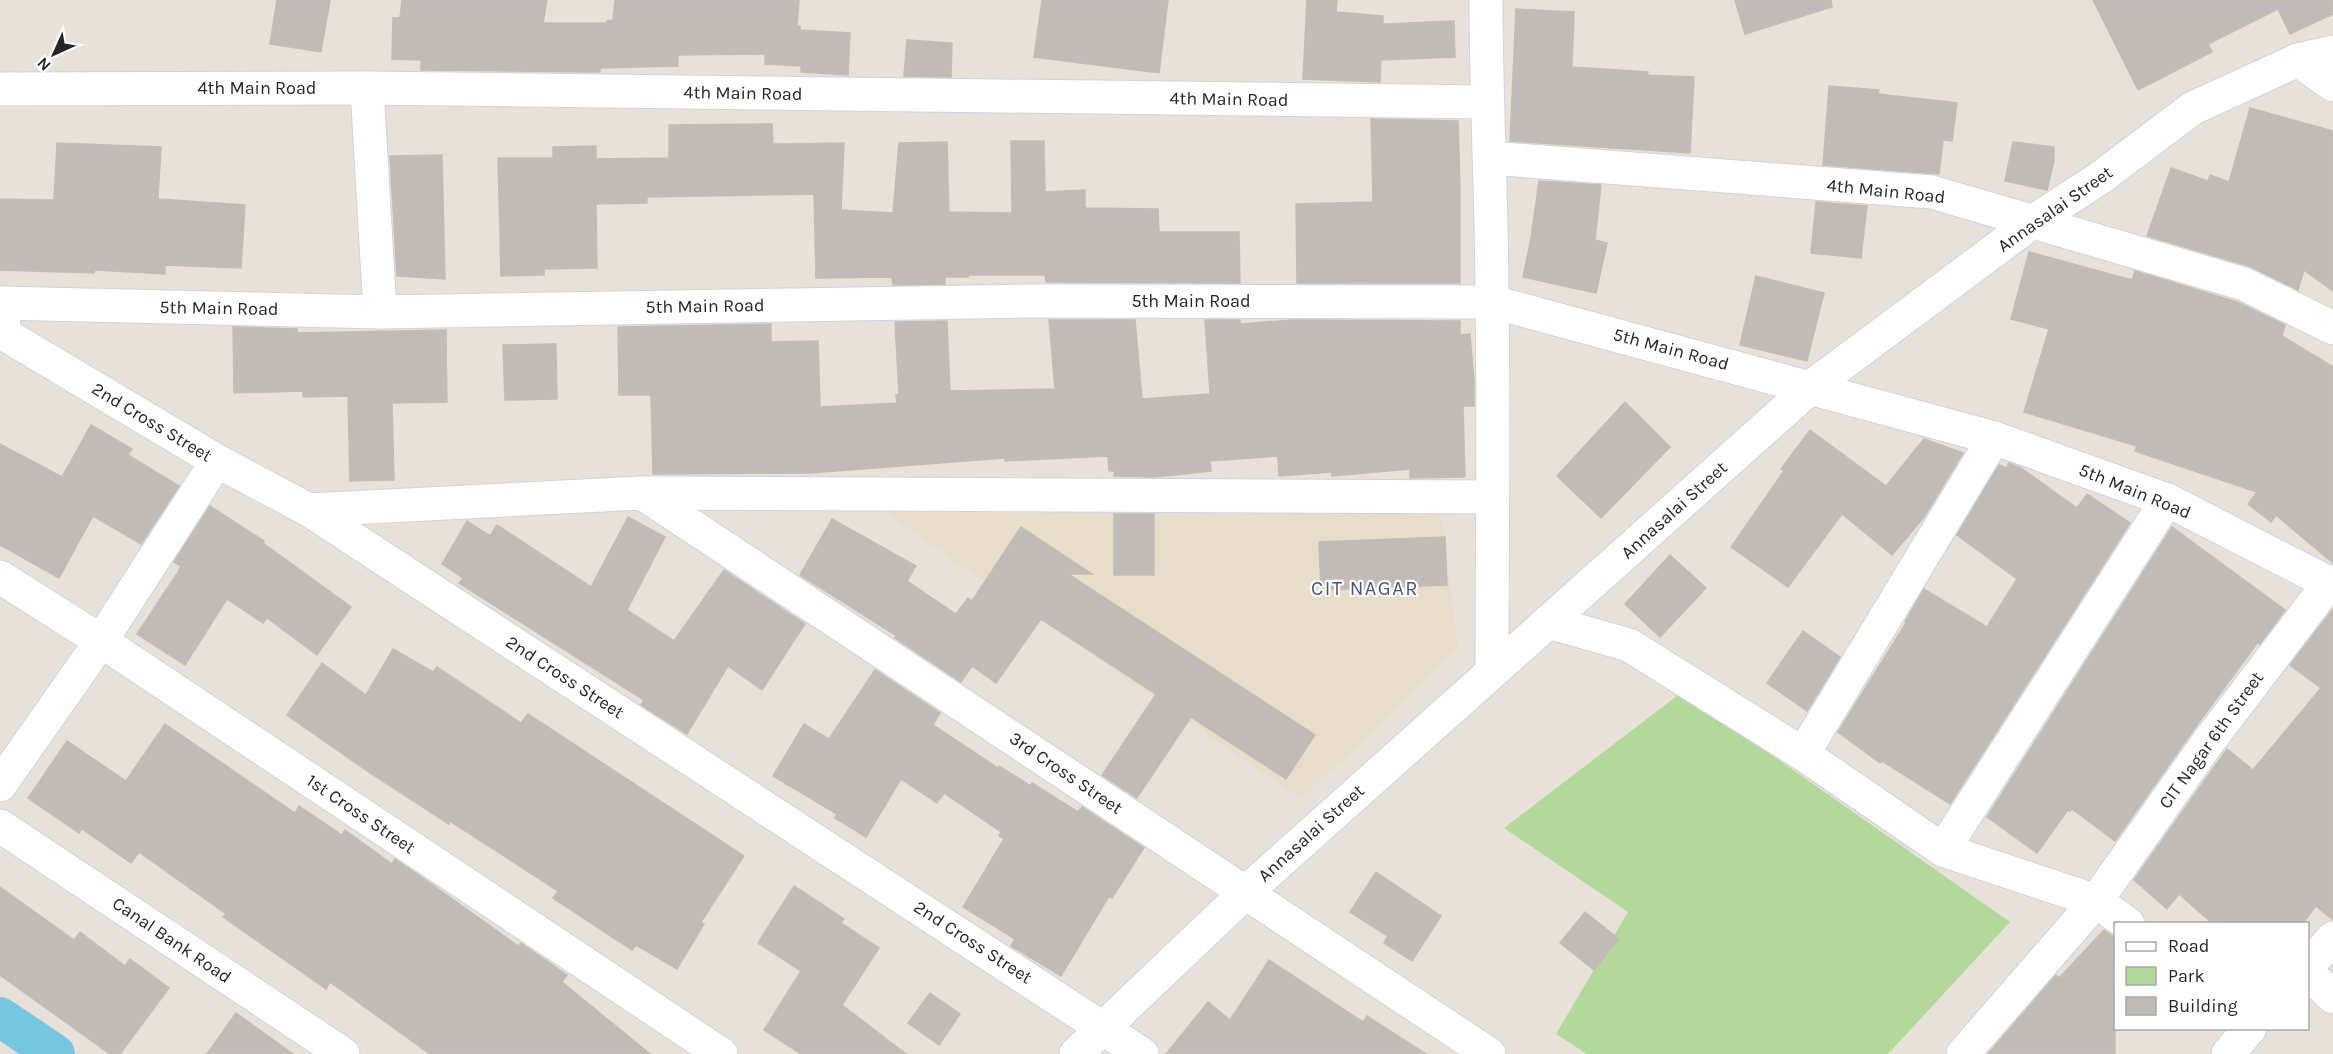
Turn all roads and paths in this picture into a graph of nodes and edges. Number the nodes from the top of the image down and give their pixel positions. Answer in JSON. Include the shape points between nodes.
{"nodes":[{"id":1,"x":1486,"y":0,"type":"edge"},
{"id":2,"x":2333,"y":52,"type":"edge"},
{"id":3,"x":2298,"y":60,"type":"junction"},
{"id":4,"x":2333,"y":85,"type":"edge"},
{"id":5,"x":368,"y":88,"type":"junction"},
{"id":6,"x":0,"y":89,"type":"edge"},
{"id":7,"x":1486,"y":102,"type":"junction"},
{"id":8,"x":1490,"y":158,"type":"junction"},
{"id":9,"x":2034,"y":221,"type":"junction"},
{"id":10,"x":1492,"y":302,"type":"junction"},
{"id":11,"x":1,"y":303,"type":"edge"},
{"id":12,"x":380,"y":312,"type":"junction"},
{"id":13,"x":2333,"y":328,"type":"edge"},
{"id":14,"x":1811,"y":387,"type":"junction"},
{"id":15,"x":1994,"y":438,"type":"junction"},
{"id":16,"x":217,"y":461,"type":"junction"},
{"id":17,"x":642,"y":493,"type":"junction"},
{"id":18,"x":1491,"y":497,"type":"junction"},
{"id":19,"x":2167,"y":500,"type":"junction"},
{"id":20,"x":309,"y":510,"type":"junction"},
{"id":21,"x":0,"y":577,"type":"edge"},
{"id":22,"x":2331,"y":584,"type":"edge"},
{"id":23,"x":1548,"y":622,"type":"junction"},
{"id":24,"x":101,"y":642,"type":"junction"},
{"id":25,"x":1492,"y":670,"type":"junction"},
{"id":26,"x":1803,"y":754,"type":"junction"},
{"id":27,"x":0,"y":785,"type":"edge"},
{"id":28,"x":0,"y":826,"type":"edge"},
{"id":29,"x":1943,"y":850,"type":"junction"},
{"id":30,"x":1245,"y":892,"type":"junction"},
{"id":31,"x":2096,"y":901,"type":"junction"},
{"id":32,"x":2125,"y":922,"type":"edge"},
{"id":33,"x":2333,"y":938,"type":"edge"},
{"id":34,"x":2309,"y":964,"type":"edge"},
{"id":35,"x":2309,"y":975,"type":"edge"},
{"id":36,"x":2333,"y":998,"type":"edge"},
{"id":37,"x":1104,"y":1028,"type":"junction"},
{"id":38,"x":343,"y":1054,"type":"edge"},
{"id":39,"x":721,"y":1054,"type":"edge"},
{"id":40,"x":1076,"y":1054,"type":"edge"},
{"id":41,"x":1142,"y":1054,"type":"edge"},
{"id":42,"x":1489,"y":1054,"type":"edge"},
{"id":43,"x":1963,"y":1054,"type":"edge"}],
"edges":[{"from":1,"to":7,"type":"street"},
{"from":2,"to":3,"type":"street","name":"Annasalai Street"},
{"from":3,"to":4,"type":"street"},
{"from":3,"to":9,"type":"street","name":"Annasalai Street","via":[[2193,108],[2100,178]]},
{"from":5,"to":6,"type":"street","name":"4th Main Road"},
{"from":5,"to":7,"type":"street","name":"4th Main Road"},
{"from":5,"to":12,"type":"street"},
{"from":7,"to":8,"type":"street"},
{"from":8,"to":9,"type":"street","name":"4th Main Road","via":[[1932,192]]},
{"from":8,"to":10,"type":"street"},
{"from":9,"to":13,"type":"street","name":"4th Main Road","via":[[2244,284]]},
{"from":9,"to":14,"type":"street","name":"Annasalai Street"},
{"from":10,"to":12,"type":"street","name":"5th Main Road","via":[[1036,301]]},
{"from":10,"to":14,"type":"street","name":"5th Main Road"},
{"from":10,"to":18,"type":"street"},
{"from":11,"to":12,"type":"street","name":"5th Main Road"},
{"from":11,"to":16,"type":"street","name":"2nd Cross Street","via":[[4,334]]},
{"from":14,"to":15,"type":"street","name":"5th Main Road"},
{"from":14,"to":23,"type":"street","name":"Annasalai Street"},
{"from":15,"to":19,"type":"street","name":"5th Main Road"},
{"from":15,"to":26,"type":"street"},
{"from":16,"to":20,"type":"street","name":"2nd Cross Street"},
{"from":16,"to":24,"type":"street"},
{"from":17,"to":18,"type":"street"},
{"from":17,"to":20,"type":"street"},
{"from":17,"to":30,"type":"street","name":"3rd Cross Street"},
{"from":18,"to":25,"type":"street"},
{"from":19,"to":22,"type":"street","name":"5th Main Road"},
{"from":19,"to":29,"type":"street"},
{"from":20,"to":37,"type":"street","name":"2nd Cross Street"},
{"from":21,"to":24,"type":"street","name":"1st Cross Street"},
{"from":22,"to":31,"type":"street","name":"CIT Nagar 6th Street","via":[[2206,745]]},
{"from":23,"to":25,"type":"street","name":"Annasalai Street"},
{"from":23,"to":26,"type":"street","via":[[1629,645]]},
{"from":24,"to":27,"type":"street"},
{"from":24,"to":39,"type":"street","name":"1st Cross Street"},
{"from":25,"to":30,"type":"street","name":"Annasalai Street"},
{"from":26,"to":29,"type":"street"},
{"from":28,"to":38,"type":"street","name":"Canal Bank Road"},
{"from":29,"to":31,"type":"street"},
{"from":30,"to":37,"type":"street","name":"Annasalai Street"},
{"from":30,"to":42,"type":"street","name":"3rd Cross Street"},
{"from":31,"to":32,"type":"street"},
{"from":31,"to":43,"type":"street","name":"CIT Nagar 6th Street"},
{"from":33,"to":34,"type":"street"},
{"from":35,"to":36,"type":"street"},
{"from":37,"to":40,"type":"street","name":"Annasalai Street"},
{"from":37,"to":41,"type":"street","name":"2nd Cross Street"}]}
